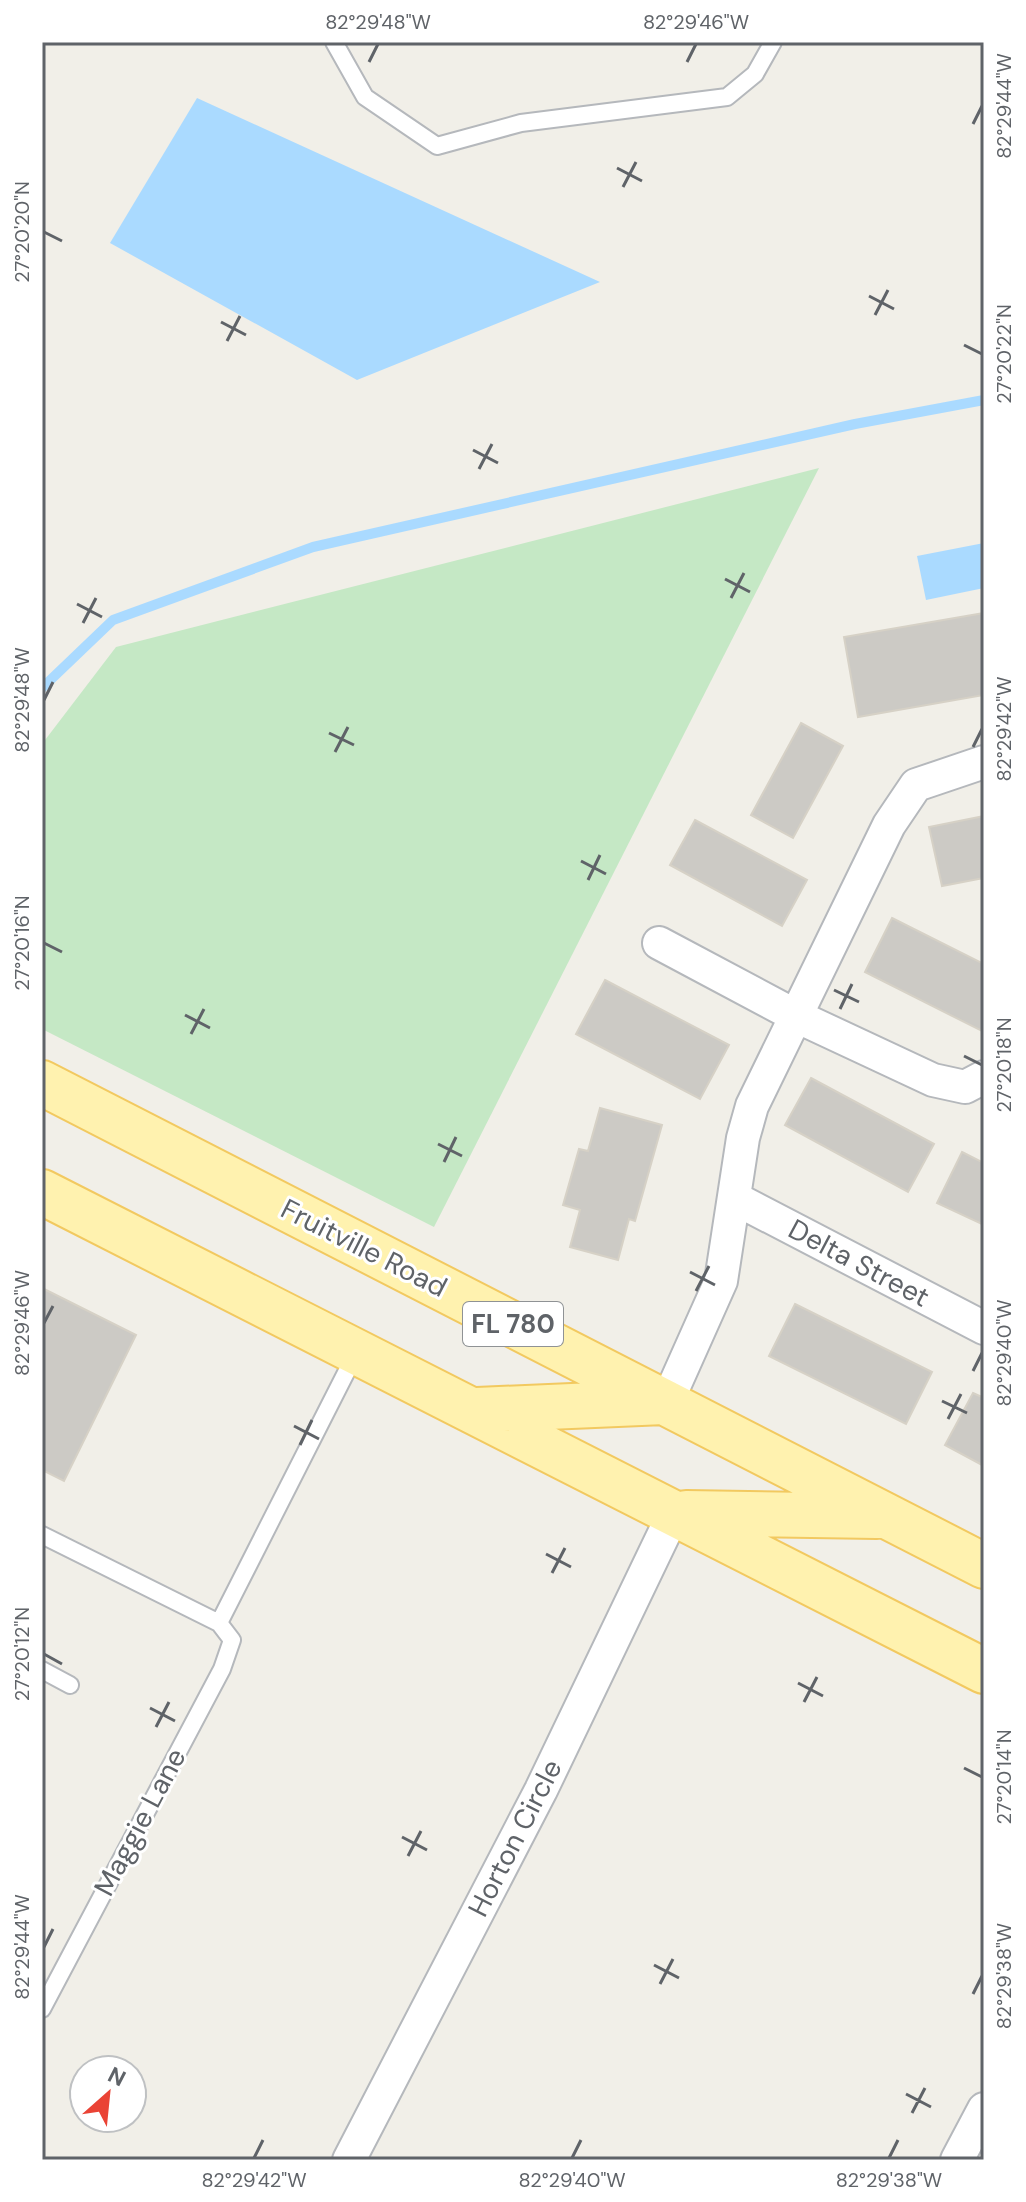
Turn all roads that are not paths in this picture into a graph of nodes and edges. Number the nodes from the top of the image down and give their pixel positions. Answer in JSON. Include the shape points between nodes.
{"nodes":[{"id":1,"x":334,"y":42,"type":"edge"},
{"id":2,"x":773,"y":42,"type":"edge"},
{"id":3,"x":984,"y":762,"type":"edge"},
{"id":4,"x":659,"y":943,"type":"dead end"},
{"id":5,"x":796,"y":1016,"type":"junction"},
{"id":6,"x":984,"y":1077,"type":"edge"},
{"id":7,"x":42,"y":1083,"type":"edge"},
{"id":8,"x":42,"y":1192,"type":"edge"},
{"id":9,"x":734,"y":1198,"type":"junction"},
{"id":10,"x":984,"y":1328,"type":"edge"},
{"id":11,"x":357,"y":1350,"type":"junction"},
{"id":12,"x":667,"y":1402,"type":"junction"},
{"id":13,"x":475,"y":1410,"type":"junction"},
{"id":14,"x":674,"y":1513,"type":"junction"},
{"id":15,"x":887,"y":1516,"type":"junction"},
{"id":16,"x":42,"y":1535,"type":"edge"},
{"id":17,"x":984,"y":1566,"type":"edge"},
{"id":18,"x":219,"y":1623,"type":"junction"},
{"id":19,"x":42,"y":1670,"type":"edge"},
{"id":20,"x":984,"y":1671,"type":"edge"},
{"id":21,"x":70,"y":1685,"type":"dead end"},
{"id":22,"x":49,"y":1975,"type":"edge"},
{"id":23,"x":42,"y":2009,"type":"edge"},
{"id":24,"x":984,"y":2109,"type":"edge"},
{"id":25,"x":349,"y":2160,"type":"edge"},
{"id":26,"x":957,"y":2160,"type":"edge"}],
"edges":[{"from":1,"to":2,"type":"lane","via":[[365,97],[437,146],[521,123],[727,97],[755,74]]},
{"from":3,"to":5,"type":"street","via":[[916,785],[889,825]]},
{"from":4,"to":5,"type":"street"},
{"from":5,"to":6,"type":"street","via":[[933,1080],[965,1087]]},
{"from":5,"to":9,"type":"street","via":[[752,1106]]},
{"from":7,"to":12,"type":"main road","name":"Fruitville Road","number":"FL 780"},
{"from":8,"to":11,"type":"main road"},
{"from":9,"to":10,"type":"street","name":"Delta Street"},
{"from":9,"to":12,"type":"street","via":[[721,1281]]},
{"from":11,"to":13,"type":"main road"},
{"from":11,"to":18,"type":"lane"},
{"from":12,"to":13,"type":"main road"},
{"from":12,"to":15,"type":"main road","name":"Fruitville Road","number":"FL 780"},
{"from":13,"to":14,"type":"main road"},
{"from":14,"to":15,"type":"main road"},
{"from":14,"to":20,"type":"main road"},
{"from":14,"to":25,"type":"street","name":"Horton Circle","via":[[541,1790]]},
{"from":15,"to":17,"type":"main road","name":"Fruitville Road","number":"FL 780"},
{"from":16,"to":18,"type":"lane"},
{"from":18,"to":22,"type":"lane","name":"Maggie Lane","via":[[232,1640],[222,1669]]},
{"from":19,"to":21,"type":"lane"},
{"from":22,"to":23,"type":"lane","name":"Maggie Lane"},
{"from":24,"to":26,"type":"street"}]}
